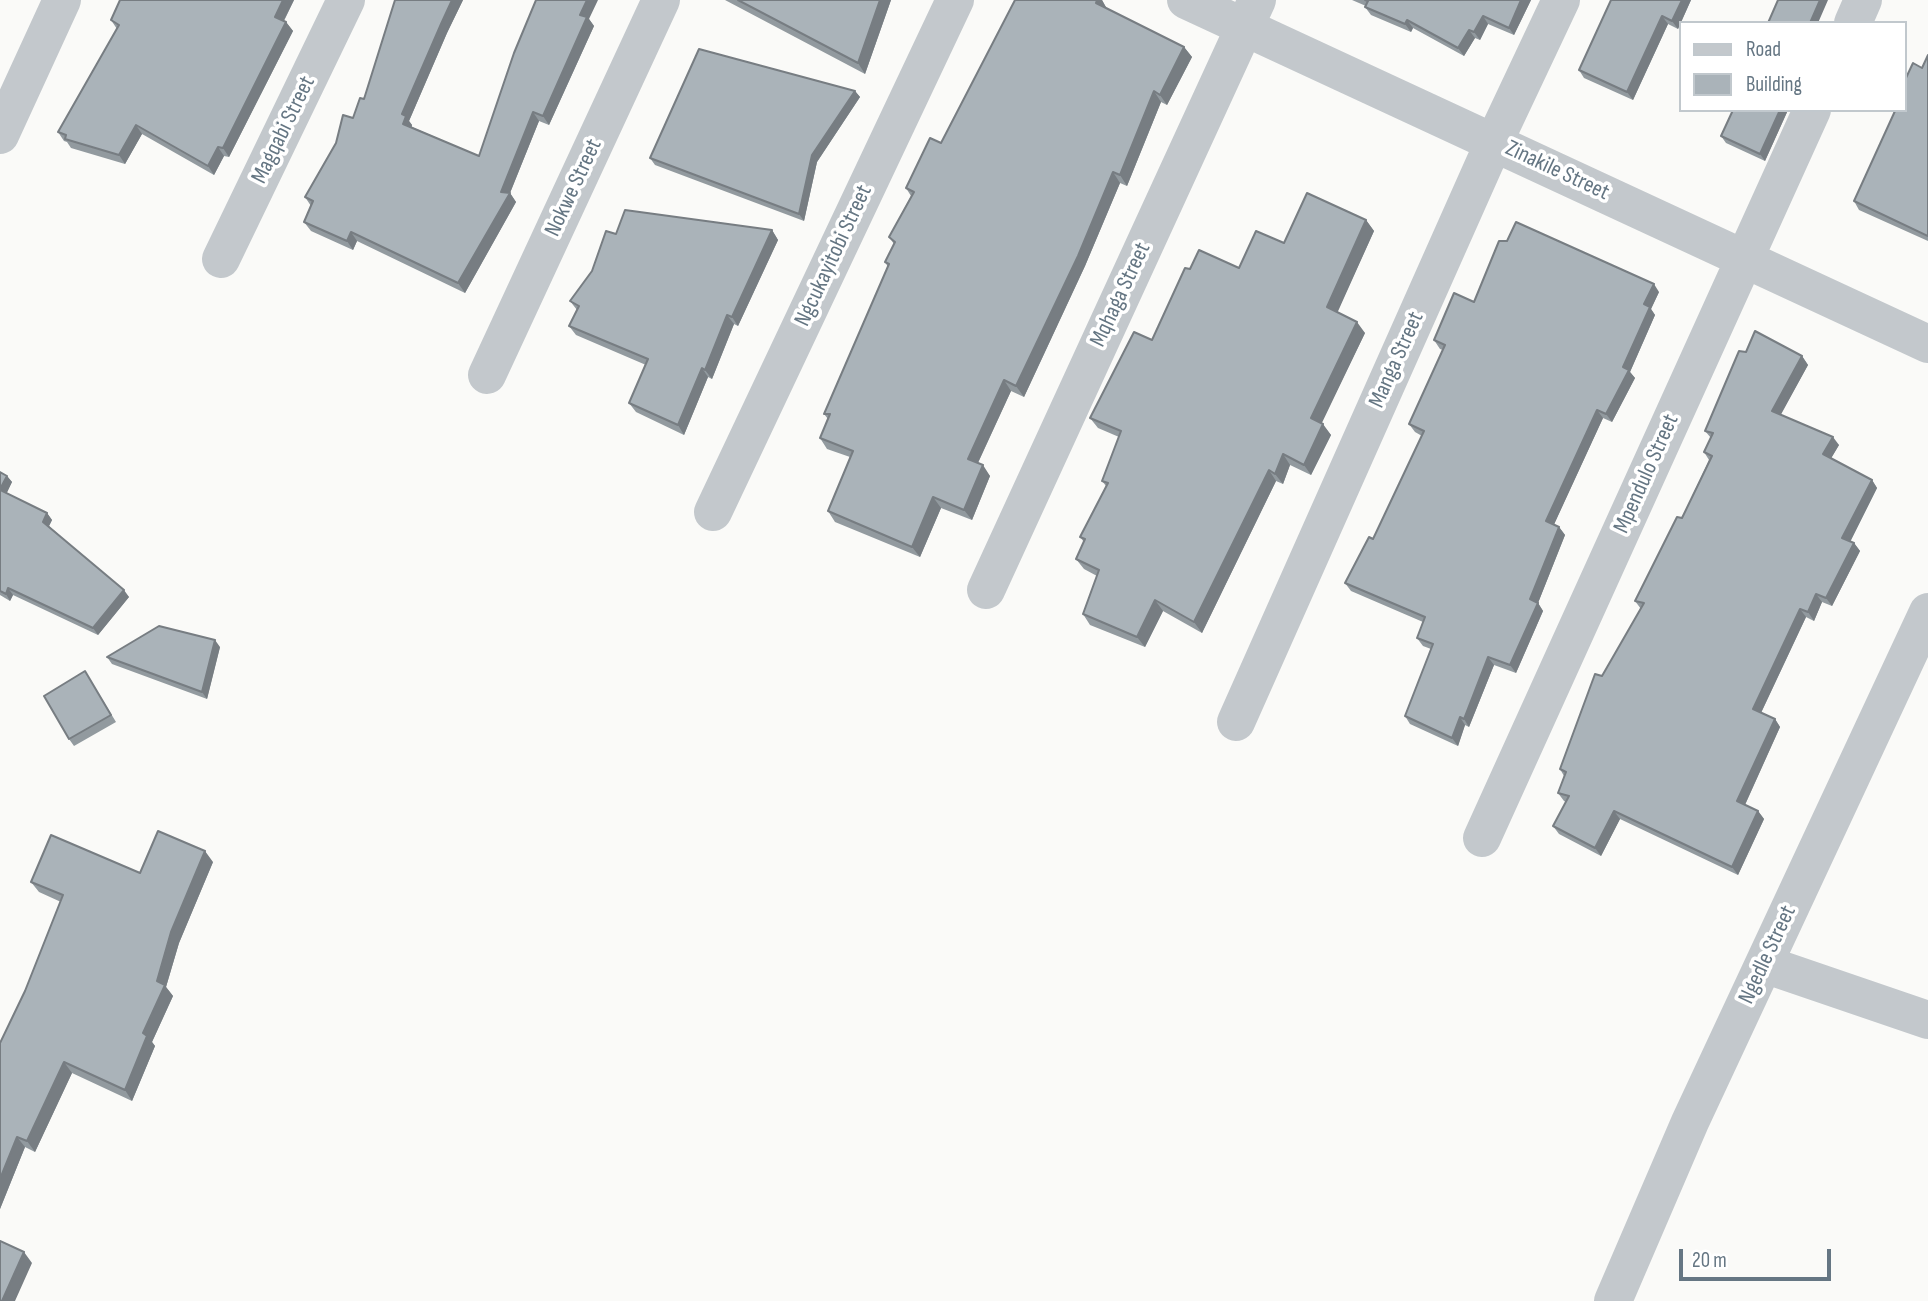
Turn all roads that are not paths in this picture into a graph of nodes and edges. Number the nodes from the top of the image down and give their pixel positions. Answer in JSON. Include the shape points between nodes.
{"nodes":[{"id":1,"x":62,"y":0,"type":"edge"},
{"id":2,"x":346,"y":0,"type":"edge"},
{"id":3,"x":661,"y":0,"type":"edge"},
{"id":4,"x":955,"y":0,"type":"edge"},
{"id":5,"x":1186,"y":0,"type":"edge"},
{"id":6,"x":1562,"y":0,"type":"edge"},
{"id":7,"x":1863,"y":0,"type":"edge"},
{"id":8,"x":1251,"y":14,"type":"edge"},
{"id":9,"x":1854,"y":21,"type":"edge"},
{"id":10,"x":1811,"y":112,"type":"edge"},
{"id":11,"x":0,"y":135,"type":"edge"},
{"id":12,"x":1494,"y":142,"type":"junction"},
{"id":13,"x":1745,"y":257,"type":"junction"},
{"id":14,"x":221,"y":259,"type":"dead end"},
{"id":15,"x":1928,"y":344,"type":"edge"},
{"id":16,"x":487,"y":375,"type":"dead end"},
{"id":17,"x":713,"y":512,"type":"dead end"},
{"id":18,"x":986,"y":590,"type":"dead end"},
{"id":19,"x":1928,"y":612,"type":"edge"},
{"id":20,"x":1236,"y":722,"type":"dead end"},
{"id":21,"x":1482,"y":838,"type":"dead end"},
{"id":22,"x":1764,"y":964,"type":"junction"},
{"id":23,"x":1928,"y":1020,"type":"edge"},
{"id":24,"x":1613,"y":1301,"type":"edge"}],
"edges":[{"from":1,"to":11,"type":"street"},
{"from":2,"to":14,"type":"street","name":"Magqabi Street"},
{"from":3,"to":16,"type":"street","name":"Nokwe Street"},
{"from":4,"to":17,"type":"street","name":"Ngcukayitobi Street"},
{"from":5,"to":8,"type":"street","name":"Zinakile Street"},
{"from":6,"to":12,"type":"street","name":"Manga Street"},
{"from":7,"to":9,"type":"street"},
{"from":8,"to":12,"type":"street","name":"Zinakile Street"},
{"from":8,"to":18,"type":"street","name":"Mqhaga Street"},
{"from":10,"to":13,"type":"street","name":"Mpendulo Street"},
{"from":12,"to":13,"type":"street","name":"Zinakile Street"},
{"from":12,"to":20,"type":"street","name":"Manga Street"},
{"from":13,"to":15,"type":"street","name":"Zinakile Street"},
{"from":13,"to":21,"type":"street","name":"Mpendulo Street"},
{"from":19,"to":22,"type":"street","name":"Ngedle Street"},
{"from":22,"to":23,"type":"street"},
{"from":22,"to":24,"type":"street","name":"Ngedle Street"}]}
